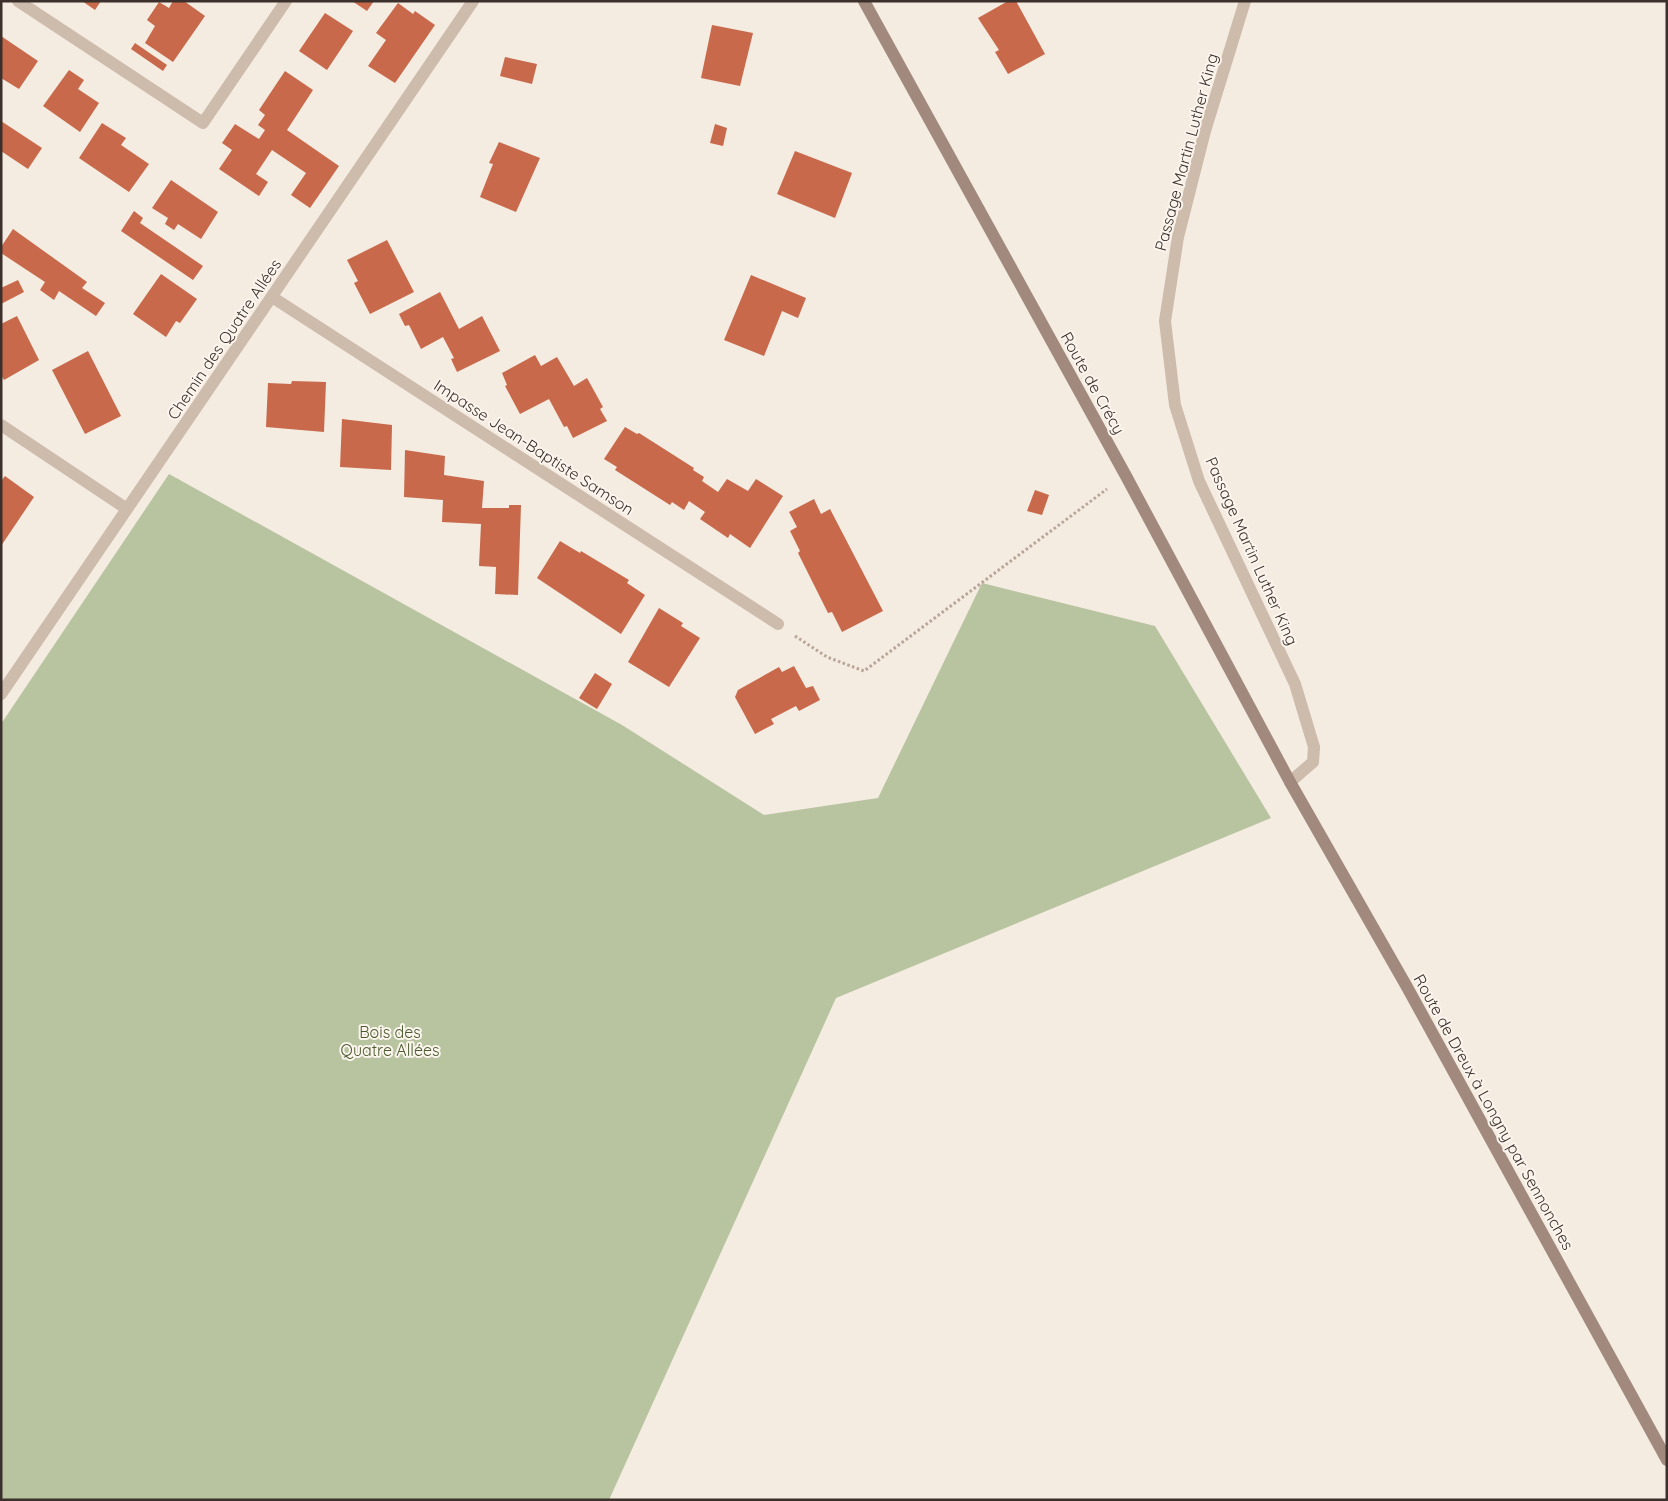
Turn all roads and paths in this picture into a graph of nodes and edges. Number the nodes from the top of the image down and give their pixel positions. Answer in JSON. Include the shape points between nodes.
{"nodes":[{"id":1,"x":18,"y":1,"type":"edge"},
{"id":2,"x":286,"y":1,"type":"edge"},
{"id":3,"x":473,"y":1,"type":"edge"},
{"id":4,"x":864,"y":1,"type":"edge"},
{"id":5,"x":1245,"y":1,"type":"edge"},
{"id":6,"x":272,"y":297,"type":"junction"},
{"id":7,"x":1,"y":425,"type":"edge"},
{"id":8,"x":1126,"y":476,"type":"junction"},
{"id":9,"x":127,"y":509,"type":"junction"},
{"id":10,"x":778,"y":624,"type":"joint"},
{"id":11,"x":1,"y":694,"type":"edge"},
{"id":12,"x":1290,"y":782,"type":"junction"},
{"id":13,"x":1667,"y":1460,"type":"edge"}],
"edges":[{"from":1,"to":2,"type":"street","via":[[203,123]]},
{"from":3,"to":6,"type":"street","name":"Chemin des Quatre Allées"},
{"from":4,"to":8,"type":"main road","name":"Route de Crécy"},
{"from":5,"to":12,"type":"street","name":"Passage Martin Luther King","via":[[1205,131],[1180,227],[1165,321],[1175,405],[1200,481],[1295,684],[1314,747],[1313,762]]},
{"from":6,"to":9,"type":"street","name":"Chemin des Quatre Allées"},
{"from":6,"to":10,"type":"street","name":"Impasse Jean-Baptiste Samson"},
{"from":7,"to":9,"type":"street"},
{"from":8,"to":10,"type":"path","via":[[864,671],[827,657]]},
{"from":8,"to":12,"type":"main road","name":"Route de Crécy"},
{"from":9,"to":11,"type":"street","name":"Chemin des Quatre Allées"},
{"from":12,"to":13,"type":"main road","name":"Route de Dreux à Longny par Sennonches","via":[[1407,987]]}]}
